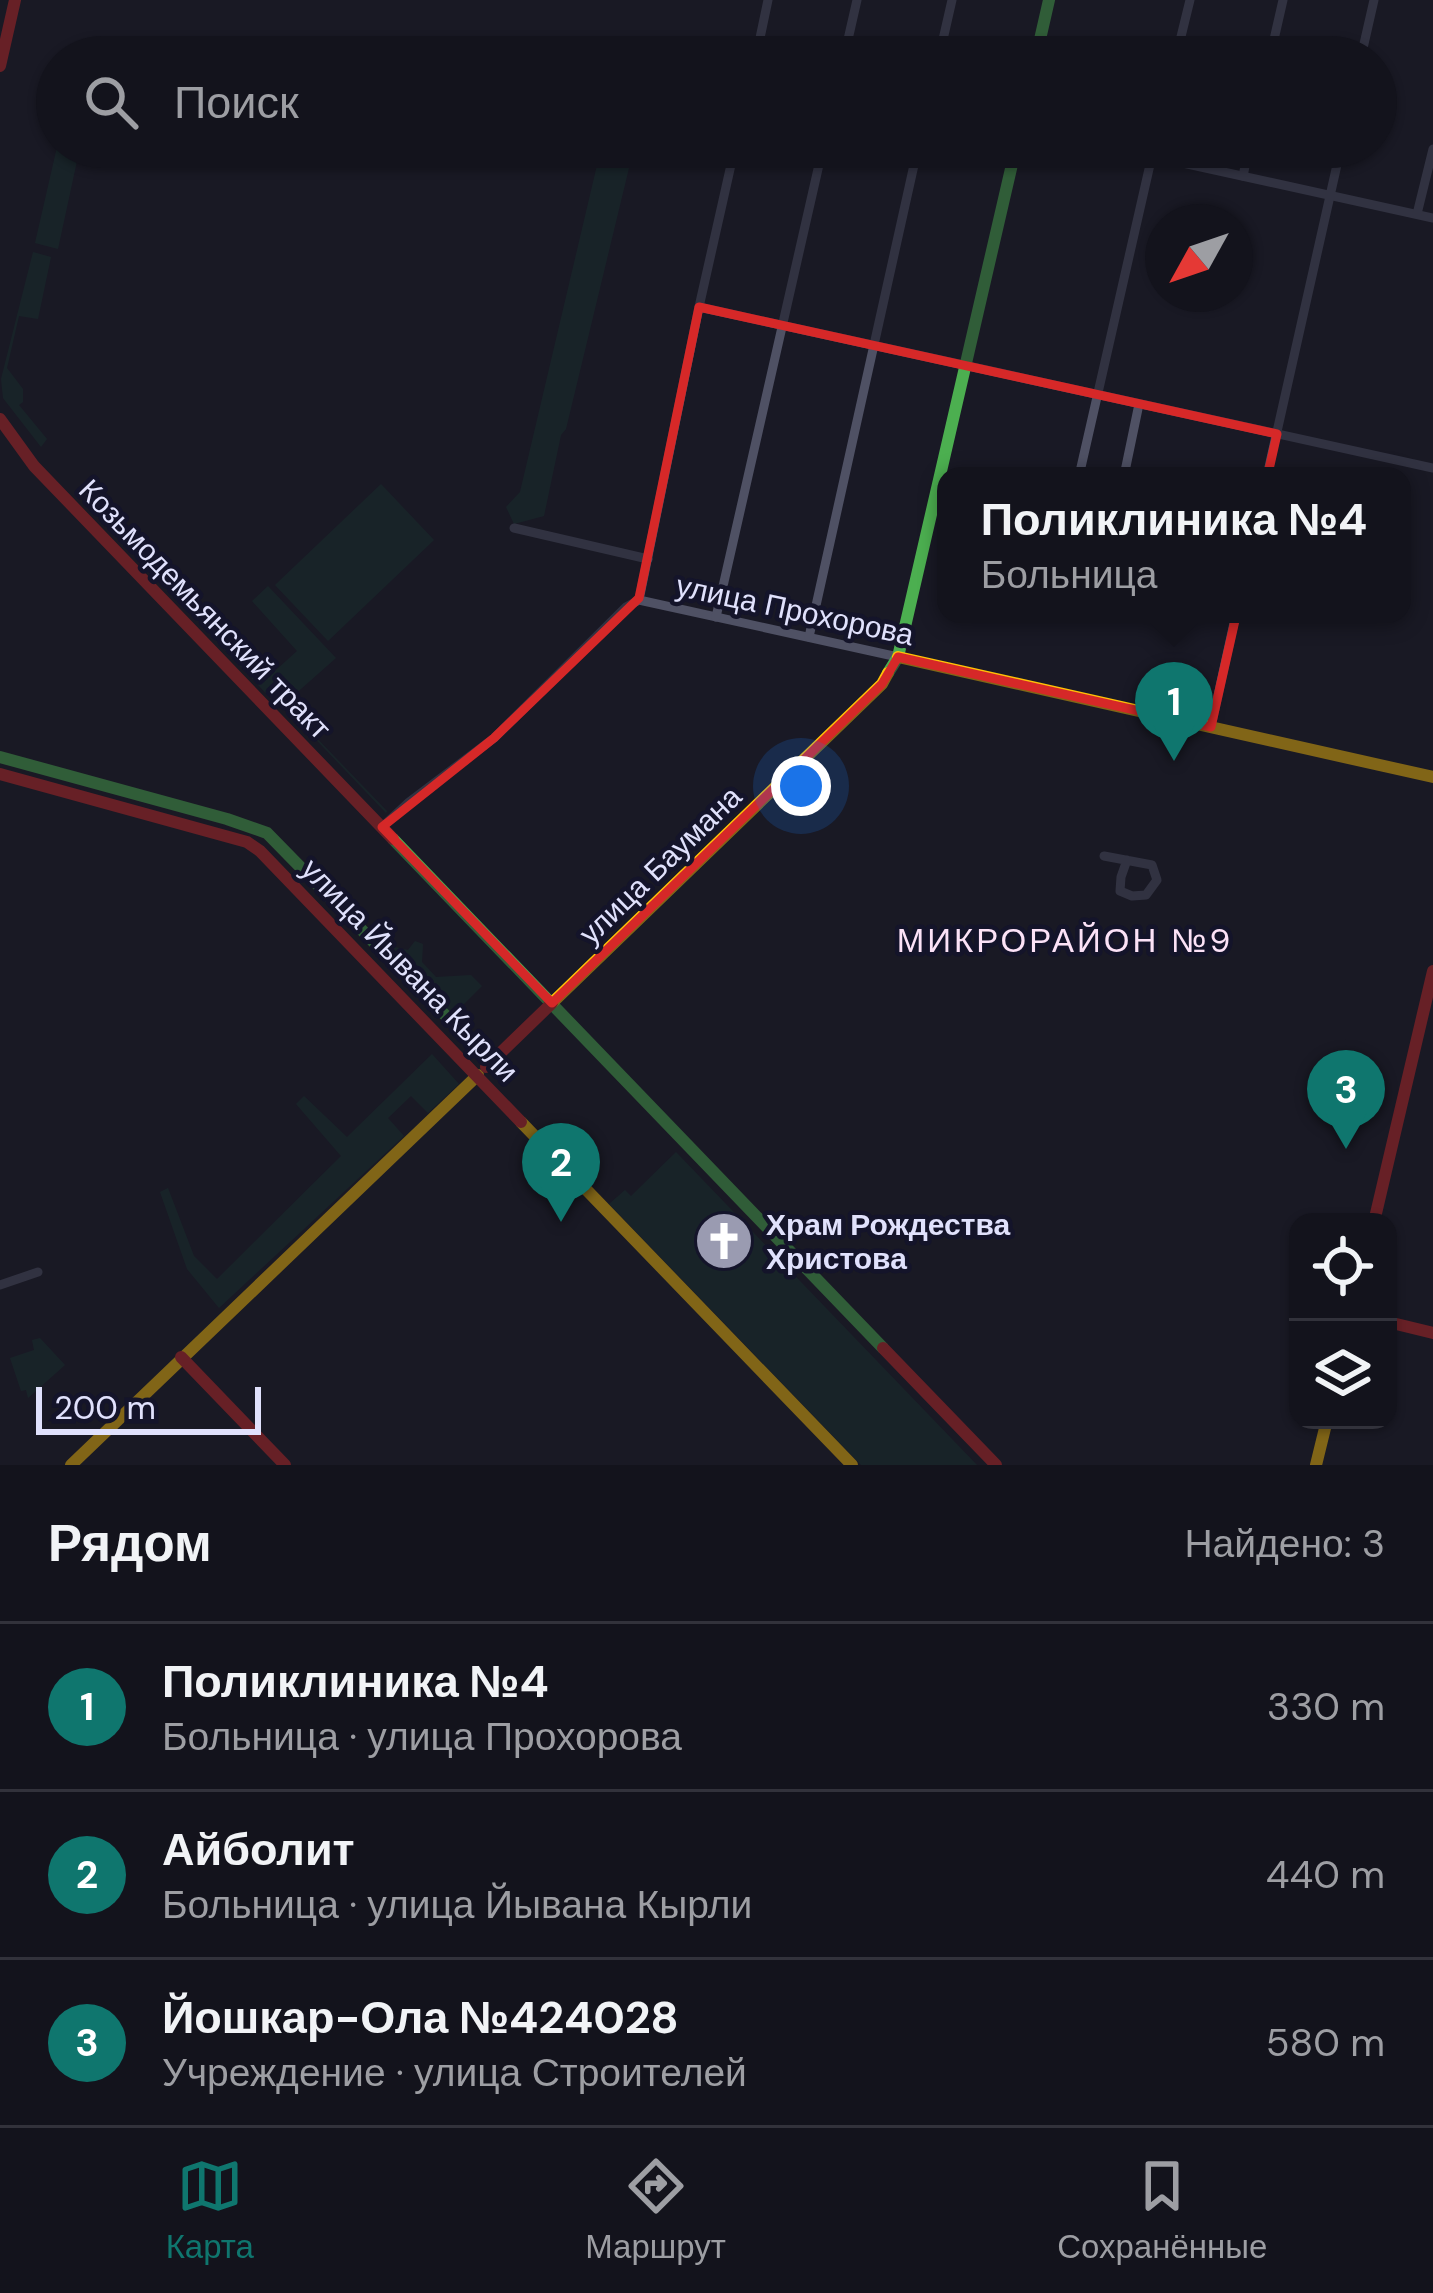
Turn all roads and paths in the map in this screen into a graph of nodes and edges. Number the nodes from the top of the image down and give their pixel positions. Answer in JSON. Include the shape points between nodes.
{"nodes":[{"id":1,"x":768,"y":0,"type":"edge"},
{"id":2,"x":857,"y":0,"type":"edge"},
{"id":3,"x":952,"y":0,"type":"edge"},
{"id":4,"x":1049,"y":0,"type":"edge"},
{"id":5,"x":1190,"y":0,"type":"edge"},
{"id":6,"x":1283,"y":0,"type":"edge"},
{"id":7,"x":1374,"y":0,"type":"edge"},
{"id":8,"x":11,"y":1,"type":"edge"},
{"id":9,"x":760,"y":36,"type":"edge"},
{"id":10,"x":849,"y":36,"type":"edge"},
{"id":11,"x":944,"y":36,"type":"edge"},
{"id":12,"x":1041,"y":36,"type":"edge"},
{"id":13,"x":1181,"y":36,"type":"edge"},
{"id":14,"x":1275,"y":36,"type":"edge"},
{"id":15,"x":1366,"y":36,"type":"edge"},
{"id":16,"x":0,"y":66,"type":"edge"},
{"id":17,"x":1433,"y":149,"type":"edge"},
{"id":18,"x":730,"y":168,"type":"edge"},
{"id":19,"x":819,"y":168,"type":"edge"},
{"id":20,"x":913,"y":168,"type":"edge"},
{"id":21,"x":1011,"y":168,"type":"edge"},
{"id":22,"x":1149,"y":168,"type":"edge"},
{"id":23,"x":1213,"y":168,"type":"edge"},
{"id":24,"x":1245,"y":168,"type":"edge"},
{"id":25,"x":1336,"y":168,"type":"edge"},
{"id":26,"x":1243,"y":176,"type":"junction"},
{"id":27,"x":1330,"y":196,"type":"junction"},
{"id":28,"x":1417,"y":214,"type":"junction"},
{"id":29,"x":1433,"y":218,"type":"edge"},
{"id":30,"x":699,"y":307,"type":"junction"},
{"id":31,"x":783,"y":325,"type":"junction"},
{"id":32,"x":874,"y":345,"type":"junction"},
{"id":33,"x":965,"y":365,"type":"junction"},
{"id":34,"x":1098,"y":394,"type":"junction"},
{"id":35,"x":1139,"y":404,"type":"junction"},
{"id":36,"x":0,"y":419,"type":"edge"},
{"id":37,"x":1276,"y":434,"type":"junction"},
{"id":38,"x":942,"y":467,"type":"edge"},
{"id":39,"x":1081,"y":467,"type":"edge"},
{"id":40,"x":1126,"y":467,"type":"edge"},
{"id":41,"x":1269,"y":467,"type":"edge"},
{"id":42,"x":1433,"y":469,"type":"edge"},
{"id":43,"x":937,"y":487,"type":"edge"},
{"id":44,"x":514,"y":528,"type":"dead end"},
{"id":45,"x":648,"y":559,"type":"junction"},
{"id":46,"x":639,"y":600,"type":"junction"},
{"id":47,"x":716,"y":617,"type":"junction"},
{"id":48,"x":1234,"y":623,"type":"edge"},
{"id":49,"x":809,"y":637,"type":"junction"},
{"id":50,"x":898,"y":657,"type":"junction"},
{"id":51,"x":1211,"y":727,"type":"junction"},
{"id":52,"x":0,"y":757,"type":"edge"},
{"id":53,"x":25,"y":764,"type":"junction"},
{"id":54,"x":0,"y":774,"type":"edge"},
{"id":55,"x":69,"y":775,"type":"junction"},
{"id":56,"x":1433,"y":777,"type":"edge"},
{"id":57,"x":21,"y":780,"type":"junction"},
{"id":58,"x":64,"y":791,"type":"junction"},
{"id":59,"x":227,"y":819,"type":"junction"},
{"id":60,"x":382,"y":827,"type":"junction"},
{"id":61,"x":223,"y":835,"type":"junction"},
{"id":62,"x":1104,"y":856,"type":"dead end"},
{"id":63,"x":1127,"y":860,"type":"junction"},
{"id":64,"x":389,"y":958,"type":"junction"},
{"id":65,"x":376,"y":970,"type":"junction"},
{"id":66,"x":1433,"y":971,"type":"edge"},
{"id":67,"x":552,"y":1003,"type":"junction"},
{"id":68,"x":491,"y":1062,"type":"junction"},
{"id":69,"x":478,"y":1075,"type":"junction"},
{"id":70,"x":1376,"y":1213,"type":"edge"},
{"id":71,"x":38,"y":1272,"type":"dead end"},
{"id":72,"x":0,"y":1285,"type":"edge"},
{"id":73,"x":1397,"y":1324,"type":"edge"},
{"id":74,"x":1433,"y":1333,"type":"edge"},
{"id":75,"x":181,"y":1357,"type":"junction"},
{"id":76,"x":1325,"y":1429,"type":"edge"},
{"id":77,"x":71,"y":1465,"type":"edge"},
{"id":78,"x":285,"y":1465,"type":"edge"},
{"id":79,"x":852,"y":1465,"type":"edge"},
{"id":80,"x":996,"y":1465,"type":"edge"},
{"id":81,"x":1316,"y":1465,"type":"edge"}],
"edges":[{"from":1,"to":9,"type":"street"},
{"from":2,"to":10,"type":"street"},
{"from":3,"to":11,"type":"street"},
{"from":4,"to":12,"type":"main road"},
{"from":5,"to":13,"type":"street"},
{"from":6,"to":14,"type":"street"},
{"from":7,"to":15,"type":"street"},
{"from":8,"to":16,"type":"main road"},
{"from":17,"to":28,"type":"street"},
{"from":18,"to":30,"type":"street"},
{"from":19,"to":31,"type":"street"},
{"from":20,"to":32,"type":"street"},
{"from":21,"to":33,"type":"main road","name":"улица Баумана"},
{"from":22,"to":34,"type":"street"},
{"from":23,"to":26,"type":"street"},
{"from":24,"to":26,"type":"street"},
{"from":25,"to":27,"type":"street"},
{"from":26,"to":27,"type":"street"},
{"from":27,"to":28,"type":"street"},
{"from":27,"to":37,"type":"street"},
{"from":28,"to":29,"type":"street"},
{"from":30,"to":31,"type":"street"},
{"from":30,"to":45,"type":"street"},
{"from":31,"to":32,"type":"street"},
{"from":31,"to":47,"type":"street"},
{"from":32,"to":33,"type":"street"},
{"from":32,"to":49,"type":"street"},
{"from":33,"to":34,"type":"street"},
{"from":33,"to":38,"type":"main road","name":"улица Баумана"},
{"from":34,"to":35,"type":"street"},
{"from":34,"to":39,"type":"street"},
{"from":35,"to":37,"type":"street"},
{"from":35,"to":40,"type":"street"},
{"from":36,"to":60,"type":"main road","name":"Козьмодемьянский тракт","via":[[34,466]]},
{"from":37,"to":41,"type":"street"},
{"from":37,"to":42,"type":"street"},
{"from":43,"to":50,"type":"main road","name":"улица Баумана"},
{"from":44,"to":45,"type":"street"},
{"from":45,"to":46,"type":"street"},
{"from":46,"to":47,"type":"street","name":"улица Прохорова"},
{"from":46,"to":60,"type":"street","via":[[494,738]]},
{"from":47,"to":49,"type":"street","name":"улица Прохорова"},
{"from":48,"to":51,"type":"street"},
{"from":49,"to":50,"type":"street","name":"улица Прохорова"},
{"from":50,"to":51,"type":"main road","name":"улица Прохорова"},
{"from":50,"to":67,"type":"main road","name":"улица Баумана","via":[[882,684]]},
{"from":51,"to":56,"type":"main road","name":"улица Прохорова"},
{"from":52,"to":53,"type":"main road","name":"улица Йывана Кырли"},
{"from":53,"to":55,"type":"main road","name":"улица Йывана Кырли"},
{"from":53,"to":57,"type":"main road"},
{"from":54,"to":57,"type":"main road","name":"улица Йывана Кырли"},
{"from":55,"to":58,"type":"main road"},
{"from":55,"to":59,"type":"main road","name":"улица Йывана Кырли"},
{"from":57,"to":58,"type":"main road","name":"улица Йывана Кырли"},
{"from":58,"to":61,"type":"main road","name":"улица Йывана Кырли"},
{"from":59,"to":61,"type":"main road"},
{"from":59,"to":64,"type":"main road","name":"улица Йывана Кырли","via":[[272,838]]},
{"from":60,"to":67,"type":"main road"},
{"from":61,"to":65,"type":"main road","name":"улица Йывана Кырли","via":[[260,850]]},
{"from":62,"to":63,"type":"street"},
{"from":63,"to":63,"type":"street","via":[[1152,866],[1157,880],[1146,895],[1120,891]]},
{"from":64,"to":65,"type":"main road"},
{"from":64,"to":68,"type":"main road","name":"улица Йывана Кырли"},
{"from":65,"to":69,"type":"main road","name":"улица Йывана Кырли"},
{"from":66,"to":70,"type":"main road"},
{"from":67,"to":68,"type":"main road","name":"улица Баумана"},
{"from":67,"to":80,"type":"main road"},
{"from":68,"to":69,"type":"main road","name":"улица Баумана"},
{"from":69,"to":75,"type":"main road","name":"улица Баумана"},
{"from":69,"to":79,"type":"main road","name":"улица Йывана Кырли"},
{"from":71,"to":72,"type":"street"},
{"from":73,"to":74,"type":"main road"},
{"from":75,"to":77,"type":"main road","name":"улица Баумана"},
{"from":75,"to":78,"type":"main road"},
{"from":76,"to":81,"type":"main road"}]}
